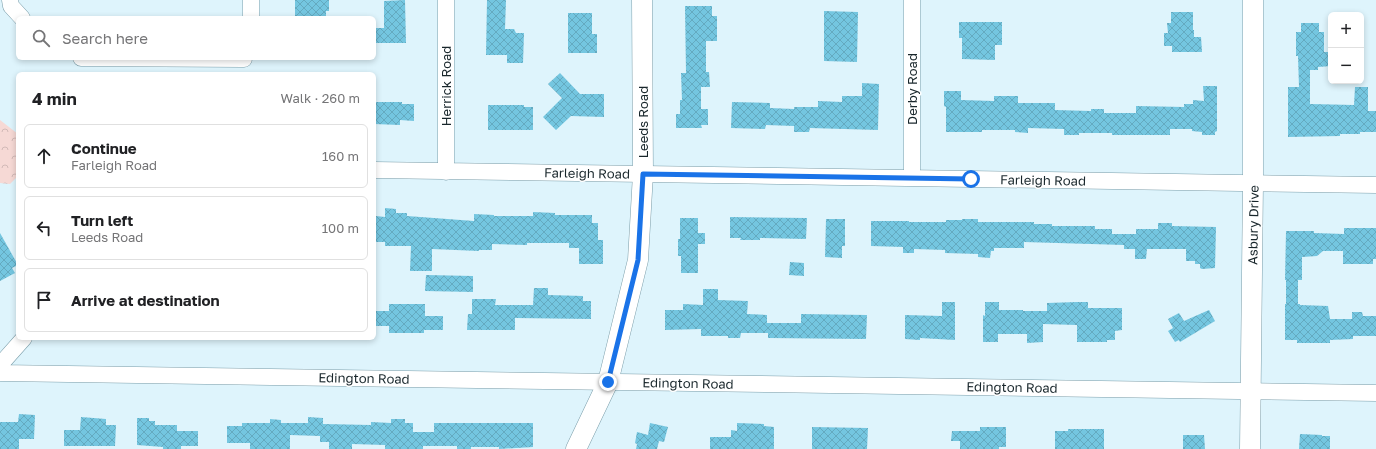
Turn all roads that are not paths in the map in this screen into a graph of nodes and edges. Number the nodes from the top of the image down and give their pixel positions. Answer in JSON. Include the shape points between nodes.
{"nodes":[{"id":1,"x":10,"y":0,"type":"edge"},
{"id":2,"x":251,"y":0,"type":"edge"},
{"id":3,"x":446,"y":0,"type":"edge"},
{"id":4,"x":642,"y":0,"type":"edge"},
{"id":5,"x":912,"y":0,"type":"edge"},
{"id":6,"x":1253,"y":0,"type":"edge"},
{"id":7,"x":20,"y":16,"type":"edge"},
{"id":8,"x":251,"y":16,"type":"edge"},
{"id":9,"x":135,"y":60,"type":"edge"},
{"id":10,"x":242,"y":64,"type":"edge"},
{"id":11,"x":376,"y":170,"type":"edge"},
{"id":12,"x":446,"y":172,"type":"junction"},
{"id":13,"x":643,"y":174,"type":"junction"},
{"id":14,"x":912,"y":178,"type":"junction"},
{"id":15,"x":1253,"y":183,"type":"junction"},
{"id":16,"x":1376,"y":185,"type":"edge"},
{"id":17,"x":22,"y":340,"type":"edge"},
{"id":18,"x":0,"y":365,"type":"edge"},
{"id":19,"x":0,"y":373,"type":"edge"},
{"id":20,"x":608,"y":382,"type":"junction"},
{"id":21,"x":1251,"y":391,"type":"junction"},
{"id":22,"x":1376,"y":393,"type":"edge"},
{"id":23,"x":576,"y":449,"type":"edge"},
{"id":24,"x":1250,"y":449,"type":"edge"}],
"edges":[{"from":1,"to":7,"type":"street","via":[[11,6]]},
{"from":2,"to":8,"type":"street"},
{"from":3,"to":12,"type":"street","name":"Herrick Road"},
{"from":4,"to":13,"type":"street","name":"Leeds Road"},
{"from":5,"to":14,"type":"street","name":"Derby Road"},
{"from":6,"to":15,"type":"street","name":"Asbury Drive"},
{"from":9,"to":10,"type":"street"},
{"from":11,"to":12,"type":"street","name":"Farleigh Road"},
{"from":12,"to":13,"type":"street","name":"Farleigh Road"},
{"from":13,"to":14,"type":"street","name":"Farleigh Road"},
{"from":13,"to":20,"type":"street","name":"Leeds Road","via":[[638,260]]},
{"from":14,"to":15,"type":"street","name":"Farleigh Road"},
{"from":15,"to":16,"type":"street","name":"Farleigh Road"},
{"from":15,"to":21,"type":"street","name":"Asbury Drive"},
{"from":17,"to":18,"type":"street"},
{"from":19,"to":20,"type":"street","name":"Edington Road"},
{"from":20,"to":21,"type":"street","name":"Edington Road"},
{"from":20,"to":23,"type":"street","name":"Leeds Road"},
{"from":21,"to":22,"type":"street","name":"Edington Road"},
{"from":21,"to":24,"type":"street","name":"Asbury Drive"}]}
